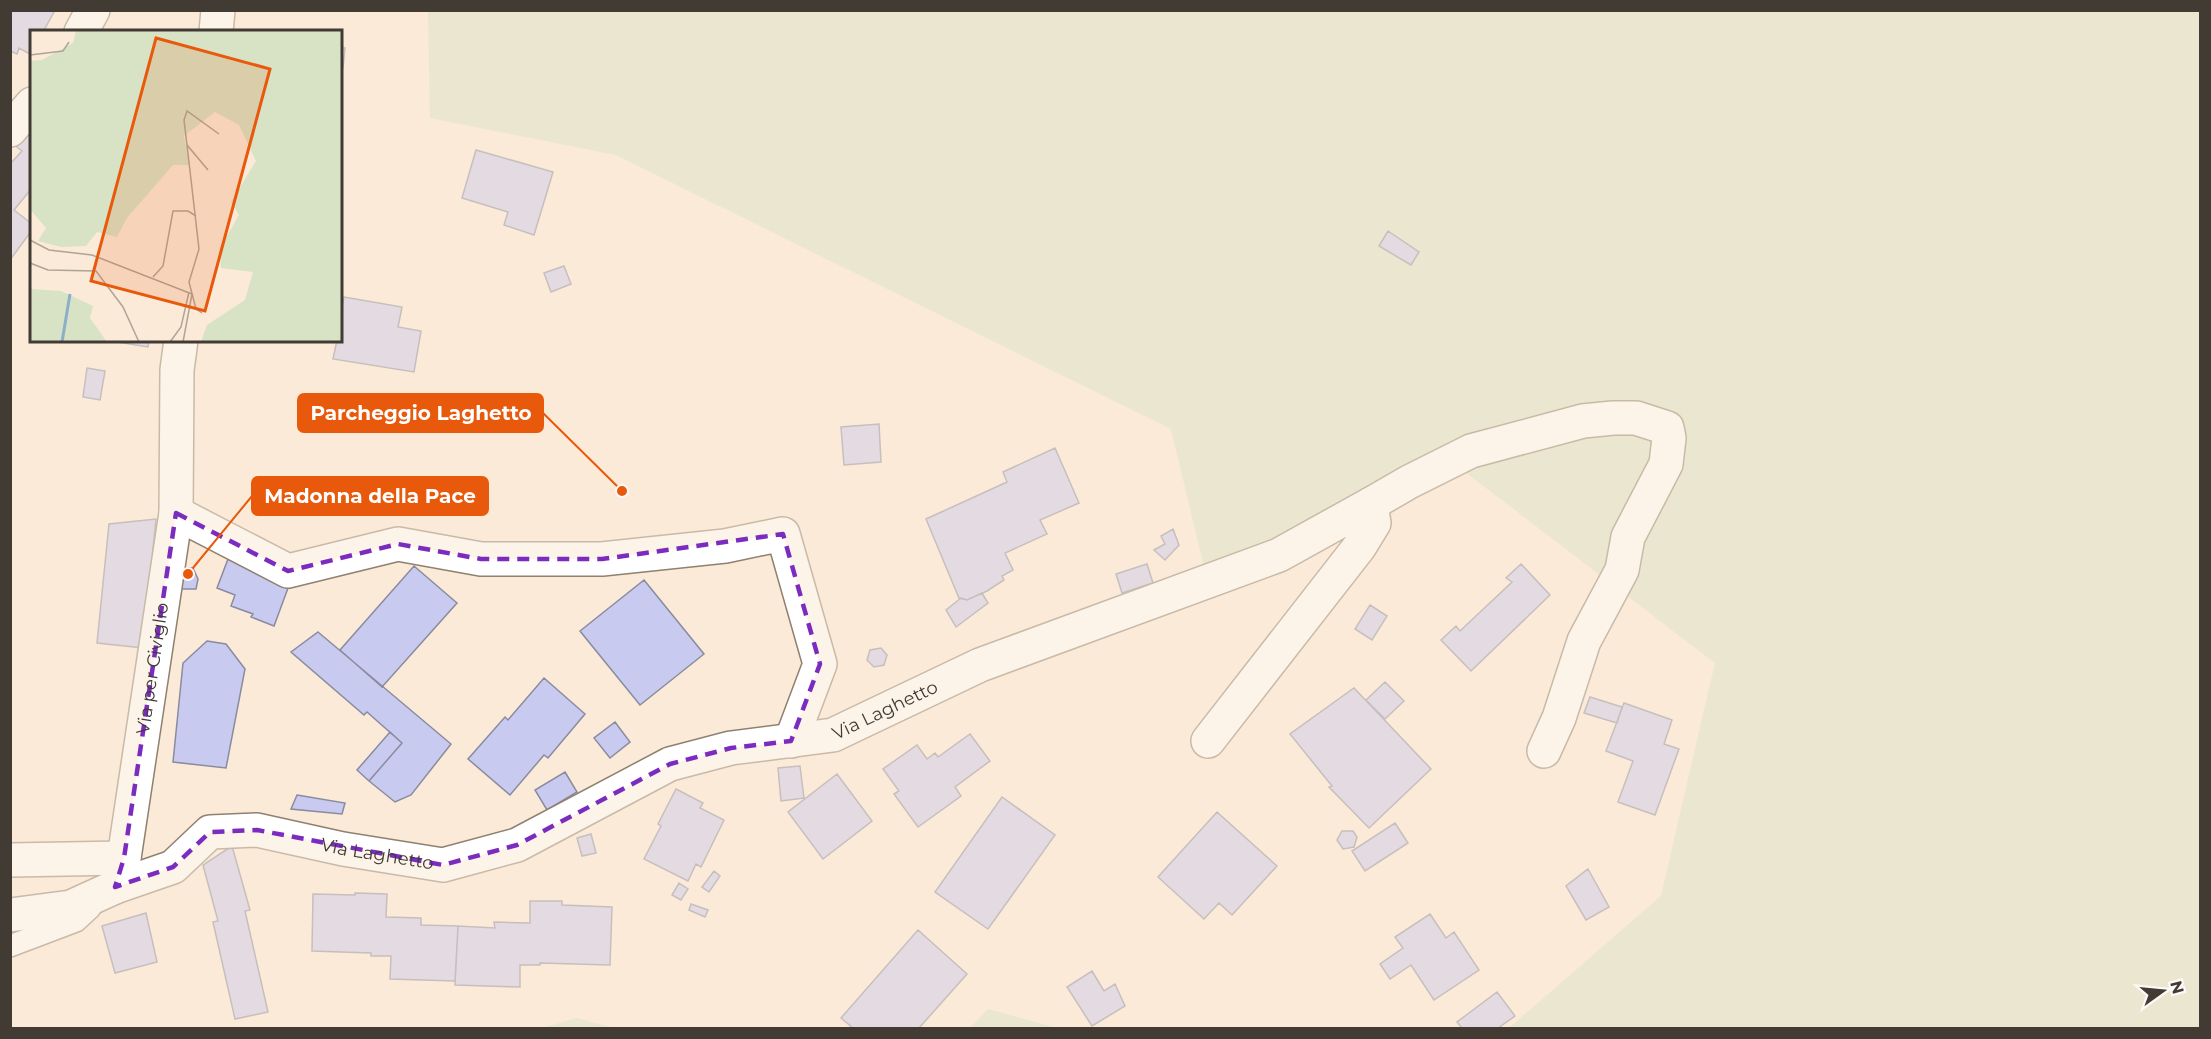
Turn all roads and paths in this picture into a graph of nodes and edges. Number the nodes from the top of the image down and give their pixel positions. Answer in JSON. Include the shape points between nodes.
{"nodes":[{"id":1,"x":93,"y":10,"type":"edge"},
{"id":2,"x":218,"y":10,"type":"edge"},
{"id":3,"x":82,"y":30,"type":"edge"},
{"id":4,"x":216,"y":30,"type":"edge"},
{"id":5,"x":30,"y":106,"type":"edge"},
{"id":6,"x":10,"y":130,"type":"edge"},
{"id":7,"x":181,"y":342,"type":"edge"},
{"id":8,"x":1371,"y":504,"type":"junction"},
{"id":9,"x":176,"y":513,"type":"junction"},
{"id":10,"x":791,"y":741,"type":"junction"},
{"id":11,"x":1208,"y":741,"type":"dead end"},
{"id":12,"x":1544,"y":751,"type":"dead end"},
{"id":13,"x":10,"y":860,"type":"edge"},
{"id":14,"x":120,"y":872,"type":"junction"},
{"id":15,"x":10,"y":915,"type":"edge"},
{"id":16,"x":10,"y":946,"type":"edge"}],
"edges":[{"from":1,"to":3,"type":"street"},
{"from":2,"to":4,"type":"street"},
{"from":5,"to":6,"type":"street"},
{"from":7,"to":9,"type":"street","name":"Via per Civiglio"},
{"from":8,"to":10,"type":"street","name":"Via Laghetto","via":[[1279,555],[980,665],[833,735]]},
{"from":8,"to":11,"type":"street","via":[[1374,523],[1360,546]]},
{"from":8,"to":12,"type":"street","name":"Via Laghetto","via":[[1471,451],[1583,421],[1636,418],[1667,428],[1666,464],[1628,537],[1622,570],[1584,641]]},
{"from":9,"to":10,"type":"street","via":[[288,571],[398,544],[481,559],[602,559],[725,546],[783,534],[820,664]]},
{"from":9,"to":14,"type":"street","name":"Via per Civiglio"},
{"from":10,"to":14,"type":"street","name":"Via Laghetto","via":[[731,748],[670,764],[518,845],[442,865],[257,830],[210,832],[173,867]]},
{"from":13,"to":14,"type":"street"},
{"from":14,"to":15,"type":"street","via":[[71,907]]},
{"from":14,"to":16,"type":"lane","via":[[76,921]]}]}
